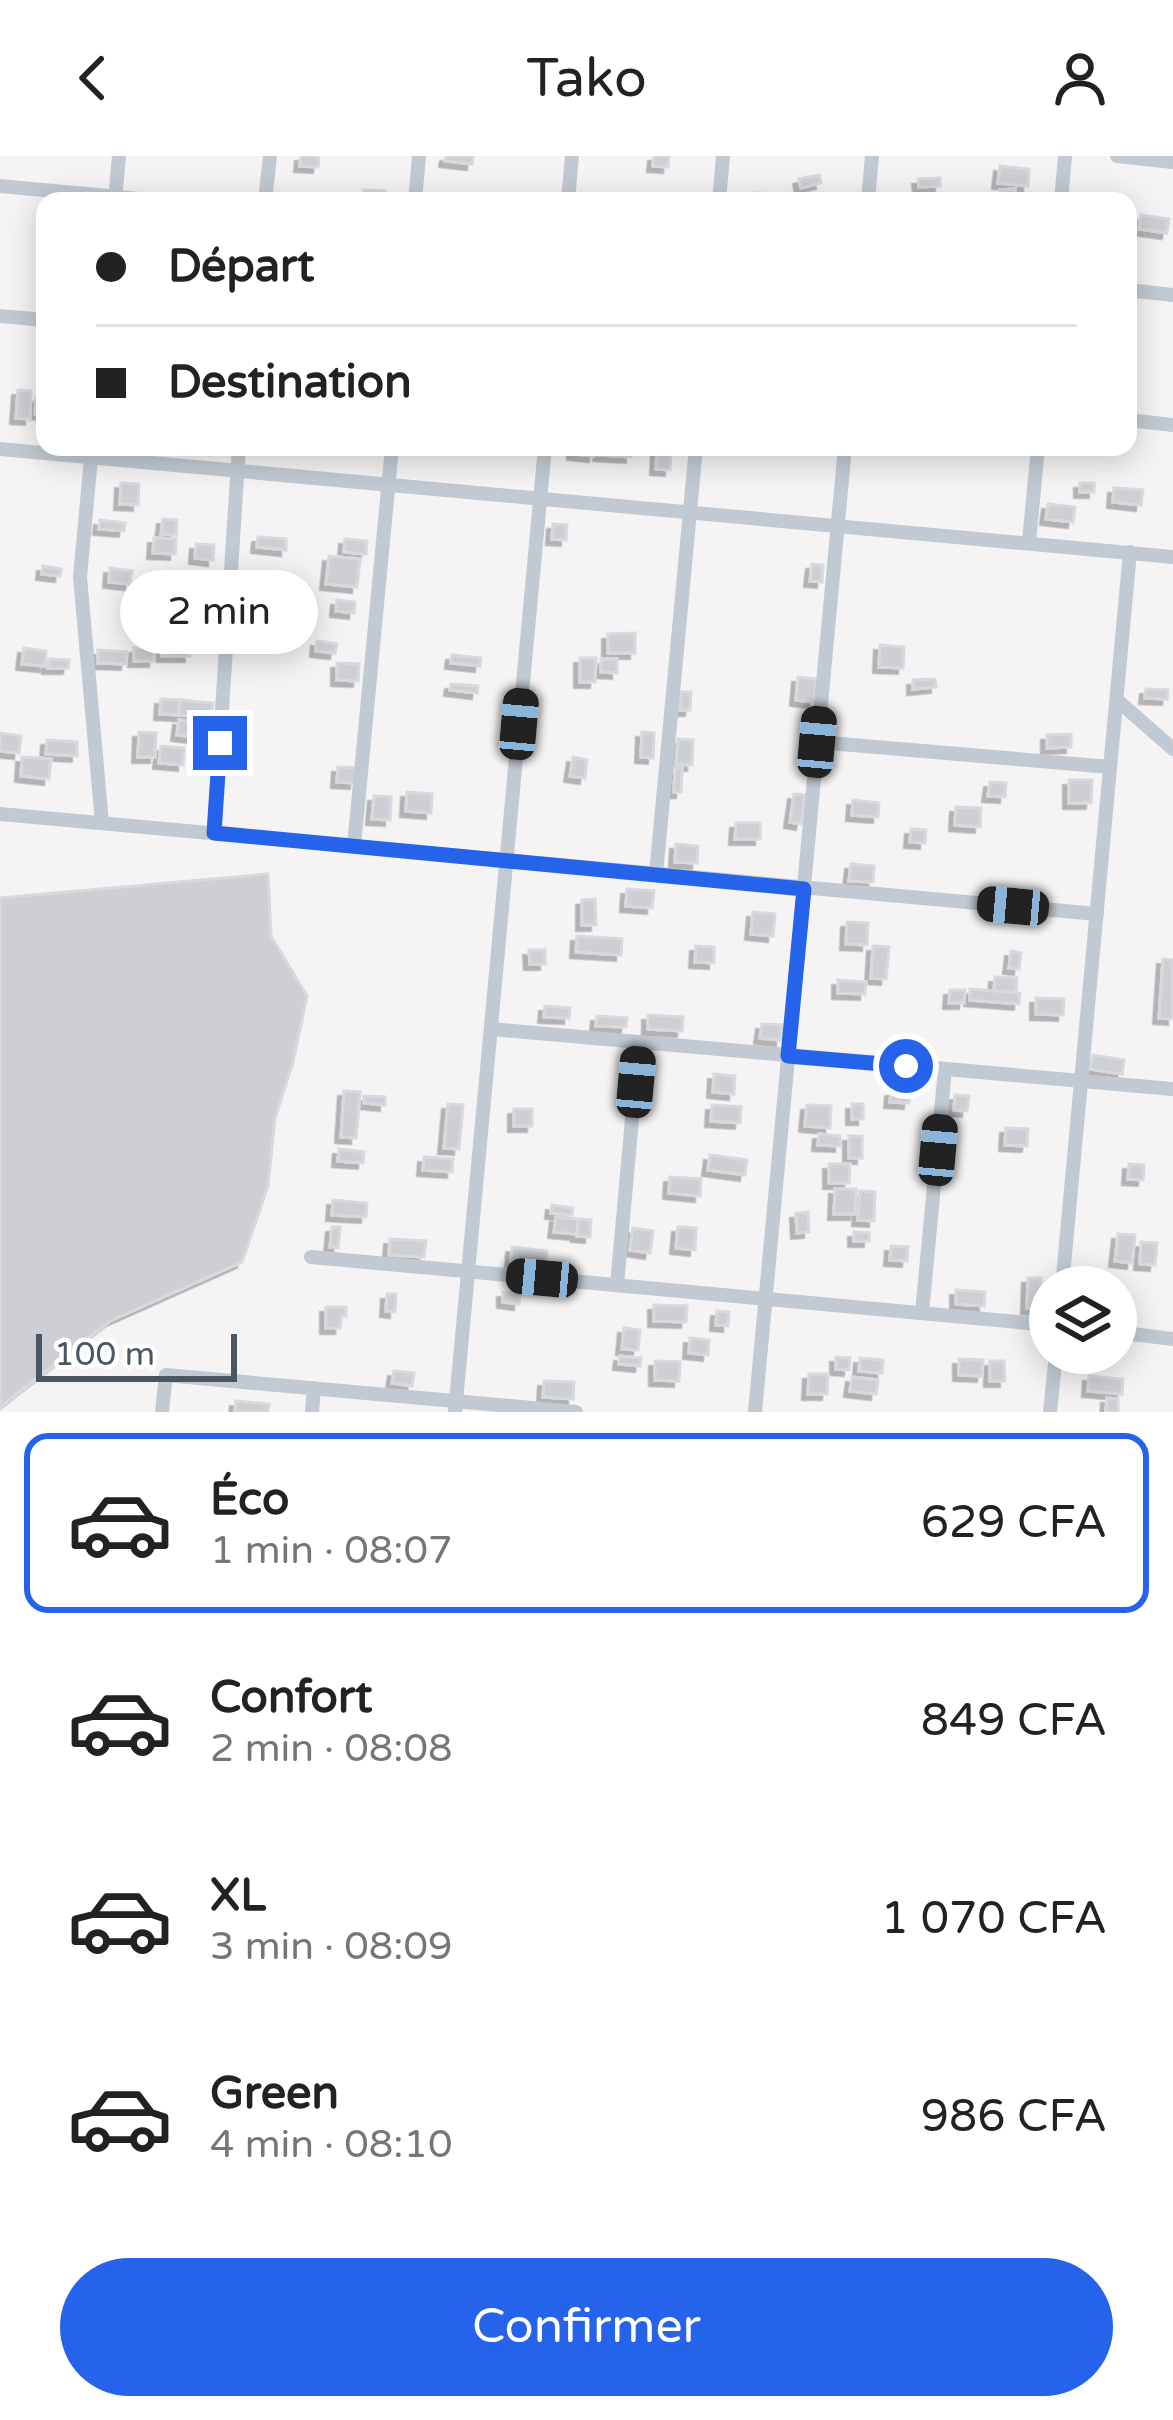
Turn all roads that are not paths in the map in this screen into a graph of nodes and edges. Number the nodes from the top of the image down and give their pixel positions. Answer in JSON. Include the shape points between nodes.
{"nodes":[{"id":1,"x":119,"y":156,"type":"edge"},
{"id":2,"x":270,"y":156,"type":"edge"},
{"id":3,"x":419,"y":156,"type":"edge"},
{"id":4,"x":572,"y":156,"type":"edge"},
{"id":5,"x":723,"y":156,"type":"edge"},
{"id":6,"x":872,"y":156,"type":"edge"},
{"id":7,"x":1065,"y":156,"type":"edge"},
{"id":8,"x":1118,"y":156,"type":"edge"},
{"id":9,"x":1173,"y":162,"type":"edge"},
{"id":10,"x":0,"y":186,"type":"edge"},
{"id":11,"x":53,"y":192,"type":"edge"},
{"id":12,"x":116,"y":192,"type":"edge"},
{"id":13,"x":267,"y":192,"type":"edge"},
{"id":14,"x":416,"y":192,"type":"edge"},
{"id":15,"x":569,"y":192,"type":"edge"},
{"id":16,"x":720,"y":192,"type":"edge"},
{"id":17,"x":869,"y":192,"type":"edge"},
{"id":18,"x":1062,"y":192,"type":"edge"},
{"id":19,"x":1137,"y":291,"type":"edge"},
{"id":20,"x":1173,"y":295,"type":"edge"},
{"id":21,"x":0,"y":316,"type":"edge"},
{"id":22,"x":36,"y":319,"type":"edge"},
{"id":23,"x":1137,"y":421,"type":"edge"},
{"id":24,"x":1173,"y":424,"type":"edge"},
{"id":25,"x":0,"y":449,"type":"edge"},
{"id":26,"x":36,"y":450,"type":"edge"},
{"id":27,"x":91,"y":456,"type":"edge"},
{"id":28,"x":119,"y":456,"type":"edge"},
{"id":29,"x":239,"y":456,"type":"edge"},
{"id":30,"x":391,"y":456,"type":"edge"},
{"id":31,"x":544,"y":456,"type":"edge"},
{"id":32,"x":695,"y":456,"type":"edge"},
{"id":33,"x":844,"y":456,"type":"edge"},
{"id":34,"x":1037,"y":456,"type":"edge"},
{"id":35,"x":238,"y":473,"type":"junction"},
{"id":36,"x":388,"y":485,"type":"junction"},
{"id":37,"x":540,"y":498,"type":"junction"},
{"id":38,"x":690,"y":512,"type":"junction"},
{"id":39,"x":837,"y":526,"type":"junction"},
{"id":40,"x":1029,"y":542,"type":"junction"},
{"id":41,"x":1130,"y":552,"type":"junction"},
{"id":42,"x":1173,"y":556,"type":"edge"},
{"id":43,"x":1117,"y":700,"type":"junction"},
{"id":44,"x":817,"y":742,"type":"junction"},
{"id":45,"x":1173,"y":749,"type":"edge"},
{"id":46,"x":1111,"y":766,"type":"junction"},
{"id":47,"x":0,"y":814,"type":"edge"},
{"id":48,"x":102,"y":823,"type":"junction"},
{"id":49,"x":214,"y":833,"type":"junction"},
{"id":50,"x":355,"y":846,"type":"junction"},
{"id":51,"x":506,"y":860,"type":"junction"},
{"id":52,"x":656,"y":874,"type":"junction"},
{"id":53,"x":804,"y":889,"type":"junction"},
{"id":54,"x":1097,"y":914,"type":"junction"},
{"id":55,"x":490,"y":1029,"type":"junction"},
{"id":56,"x":639,"y":1042,"type":"junction"},
{"id":57,"x":788,"y":1056,"type":"junction"},
{"id":58,"x":945,"y":1069,"type":"junction"},
{"id":59,"x":1081,"y":1081,"type":"junction"},
{"id":60,"x":1173,"y":1089,"type":"edge"},
{"id":61,"x":311,"y":1258,"type":"dead end"},
{"id":62,"x":1064,"y":1266,"type":"edge"},
{"id":63,"x":468,"y":1272,"type":"junction"},
{"id":64,"x":617,"y":1285,"type":"junction"},
{"id":65,"x":765,"y":1300,"type":"junction"},
{"id":66,"x":922,"y":1313,"type":"junction"},
{"id":67,"x":1029,"y":1322,"type":"edge"},
{"id":68,"x":1137,"y":1335,"type":"edge"},
{"id":69,"x":1173,"y":1339,"type":"edge"},
{"id":70,"x":1054,"y":1374,"type":"edge"},
{"id":71,"x":314,"y":1388,"type":"junction"},
{"id":72,"x":455,"y":1407,"type":"edge"},
{"id":73,"x":162,"y":1412,"type":"edge"},
{"id":74,"x":312,"y":1412,"type":"edge"},
{"id":75,"x":576,"y":1412,"type":"edge"},
{"id":76,"x":755,"y":1412,"type":"edge"},
{"id":77,"x":1050,"y":1412,"type":"edge"}],
"edges":[{"from":1,"to":12,"type":"street"},
{"from":2,"to":13,"type":"street"},
{"from":3,"to":14,"type":"street"},
{"from":4,"to":15,"type":"street"},
{"from":5,"to":16,"type":"street"},
{"from":6,"to":17,"type":"street"},
{"from":7,"to":18,"type":"street"},
{"from":8,"to":9,"type":"street"},
{"from":10,"to":11,"type":"street"},
{"from":19,"to":20,"type":"street"},
{"from":21,"to":22,"type":"street"},
{"from":23,"to":24,"type":"street"},
{"from":25,"to":26,"type":"street"},
{"from":27,"to":48,"type":"street","via":[[80,577]]},
{"from":28,"to":35,"type":"street"},
{"from":29,"to":35,"type":"street"},
{"from":30,"to":36,"type":"street"},
{"from":31,"to":37,"type":"street"},
{"from":32,"to":38,"type":"street"},
{"from":33,"to":39,"type":"street"},
{"from":34,"to":40,"type":"street"},
{"from":35,"to":36,"type":"street"},
{"from":35,"to":49,"type":"street"},
{"from":36,"to":37,"type":"street"},
{"from":36,"to":50,"type":"street"},
{"from":37,"to":38,"type":"street"},
{"from":37,"to":51,"type":"street"},
{"from":38,"to":39,"type":"street"},
{"from":38,"to":52,"type":"street"},
{"from":39,"to":40,"type":"street"},
{"from":39,"to":44,"type":"street"},
{"from":40,"to":41,"type":"street"},
{"from":41,"to":42,"type":"street"},
{"from":41,"to":43,"type":"street"},
{"from":43,"to":45,"type":"street"},
{"from":43,"to":46,"type":"street"},
{"from":44,"to":46,"type":"street"},
{"from":44,"to":53,"type":"street"},
{"from":46,"to":54,"type":"street"},
{"from":47,"to":48,"type":"street"},
{"from":48,"to":49,"type":"street"},
{"from":49,"to":50,"type":"street"},
{"from":50,"to":51,"type":"street"},
{"from":51,"to":52,"type":"street"},
{"from":51,"to":55,"type":"street"},
{"from":52,"to":53,"type":"street"},
{"from":53,"to":54,"type":"street"},
{"from":53,"to":57,"type":"street"},
{"from":54,"to":59,"type":"street"},
{"from":55,"to":56,"type":"street"},
{"from":55,"to":63,"type":"street"},
{"from":56,"to":57,"type":"street"},
{"from":56,"to":64,"type":"street"},
{"from":57,"to":58,"type":"street"},
{"from":57,"to":65,"type":"street"},
{"from":58,"to":59,"type":"street"},
{"from":58,"to":66,"type":"street"},
{"from":59,"to":60,"type":"street"},
{"from":59,"to":62,"type":"street"},
{"from":61,"to":63,"type":"street"},
{"from":63,"to":64,"type":"street"},
{"from":63,"to":72,"type":"street"},
{"from":64,"to":65,"type":"street"},
{"from":65,"to":66,"type":"street"},
{"from":65,"to":76,"type":"street"},
{"from":66,"to":67,"type":"street"},
{"from":68,"to":69,"type":"street"},
{"from":70,"to":77,"type":"street"},
{"from":71,"to":72,"type":"street"},
{"from":71,"to":73,"type":"street","via":[[166,1375]]},
{"from":71,"to":74,"type":"street"},
{"from":72,"to":75,"type":"street"}]}
